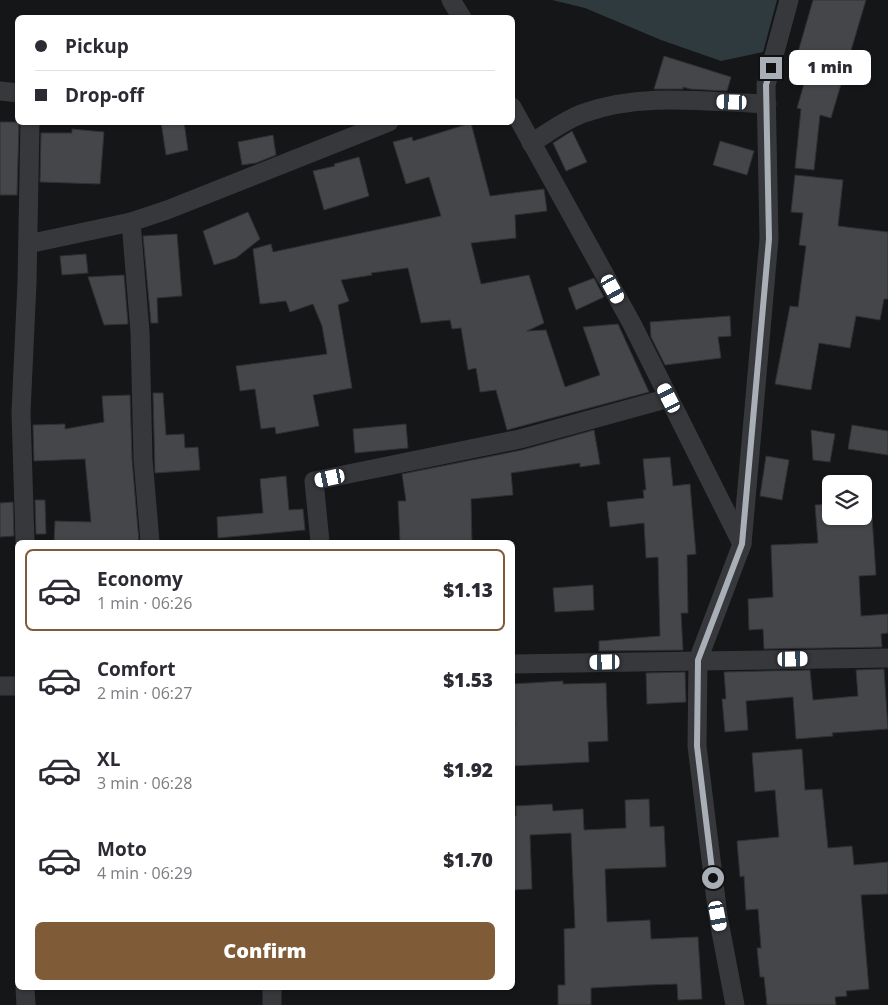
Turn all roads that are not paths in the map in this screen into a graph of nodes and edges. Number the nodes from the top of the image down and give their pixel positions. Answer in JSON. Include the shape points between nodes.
{"nodes":[{"id":1,"x":450,"y":0,"type":"edge"},
{"id":2,"x":789,"y":0,"type":"edge"},
{"id":3,"x":460,"y":15,"type":"edge"},
{"id":4,"x":0,"y":91,"type":"edge"},
{"id":5,"x":15,"y":93,"type":"edge"},
{"id":6,"x":767,"y":104,"type":"junction"},
{"id":7,"x":515,"y":113,"type":"edge"},
{"id":8,"x":30,"y":125,"type":"edge"},
{"id":9,"x":381,"y":125,"type":"edge"},
{"id":10,"x":531,"y":143,"type":"junction"},
{"id":11,"x":130,"y":222,"type":"junction"},
{"id":12,"x":28,"y":244,"type":"junction"},
{"id":13,"x":669,"y":398,"type":"junction"},
{"id":14,"x":25,"y":540,"type":"edge"},
{"id":15,"x":150,"y":540,"type":"edge"},
{"id":16,"x":320,"y":540,"type":"edge"},
{"id":17,"x":742,"y":544,"type":"junction"},
{"id":18,"x":888,"y":658,"type":"edge"},
{"id":19,"x":698,"y":660,"type":"junction"},
{"id":20,"x":515,"y":664,"type":"edge"},
{"id":21,"x":0,"y":686,"type":"edge"},
{"id":22,"x":15,"y":686,"type":"edge"},
{"id":23,"x":25,"y":990,"type":"edge"},
{"id":24,"x":272,"y":990,"type":"edge"},
{"id":25,"x":26,"y":1005,"type":"edge"},
{"id":26,"x":272,"y":1005,"type":"edge"},
{"id":27,"x":735,"y":1005,"type":"edge"}],
"edges":[{"from":1,"to":3,"type":"street"},
{"from":2,"to":6,"type":"street","via":[[766,85]]},
{"from":4,"to":5,"type":"street"},
{"from":6,"to":10,"type":"street","via":[[645,100],[613,104],[582,113]]},
{"from":6,"to":17,"type":"street","via":[[769,239]]},
{"from":7,"to":10,"type":"street"},
{"from":8,"to":12,"type":"street"},
{"from":9,"to":11,"type":"street"},
{"from":10,"to":13,"type":"street","via":[[632,324]]},
{"from":11,"to":12,"type":"street"},
{"from":11,"to":15,"type":"street","via":[[140,332],[143,459]]},
{"from":12,"to":14,"type":"street","via":[[21,412]]},
{"from":13,"to":16,"type":"street","via":[[520,439],[314,481]]},
{"from":13,"to":17,"type":"street"},
{"from":17,"to":19,"type":"street"},
{"from":18,"to":19,"type":"street"},
{"from":19,"to":20,"type":"street"},
{"from":19,"to":27,"type":"street","via":[[697,746],[718,916]]},
{"from":21,"to":22,"type":"street"},
{"from":23,"to":25,"type":"street"},
{"from":24,"to":26,"type":"street"}]}
